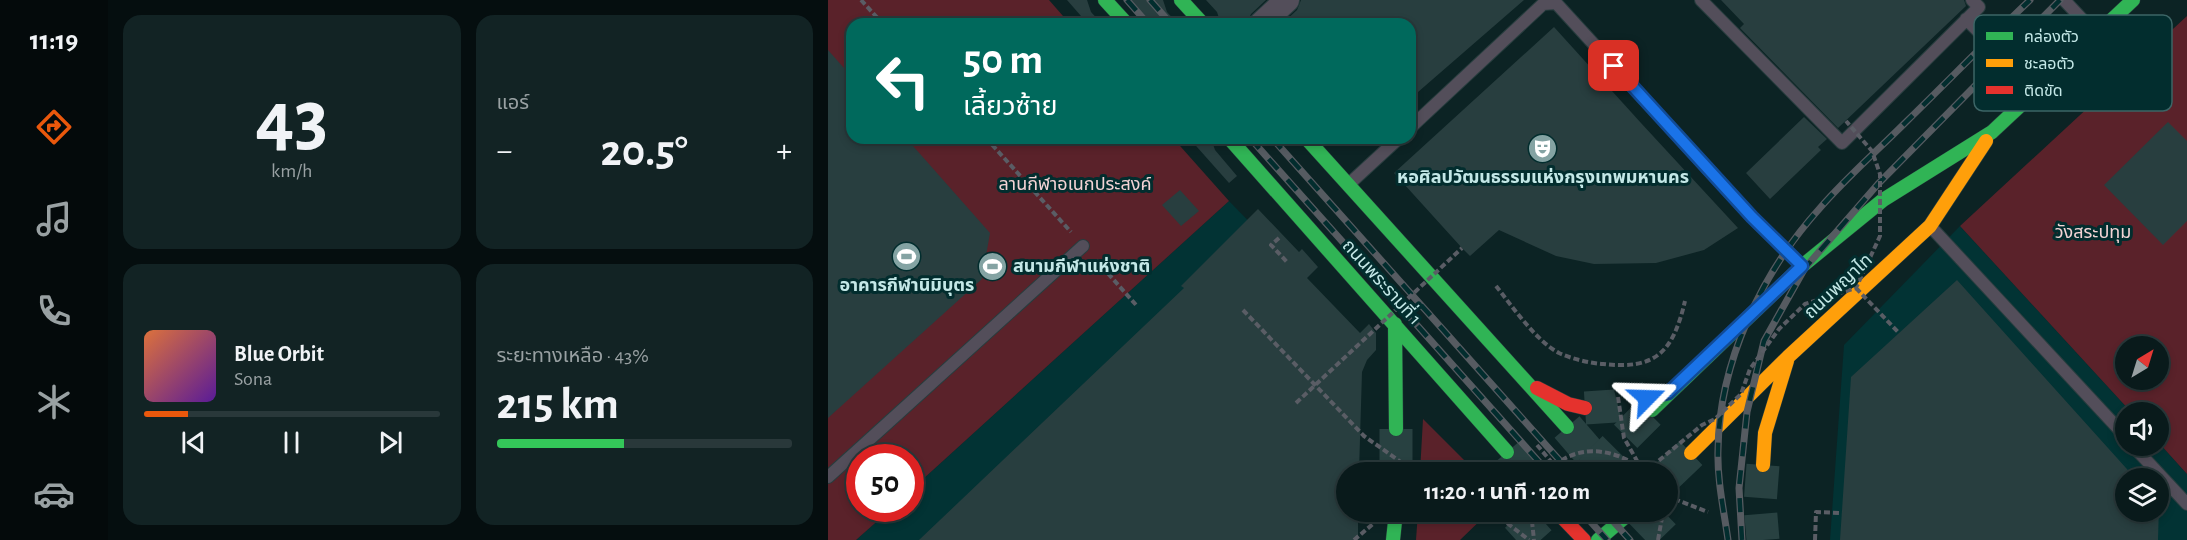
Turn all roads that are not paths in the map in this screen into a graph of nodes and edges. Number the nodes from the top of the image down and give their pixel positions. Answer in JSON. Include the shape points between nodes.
{"nodes":[{"id":1,"x":1105,"y":0,"type":"edge"},
{"id":2,"x":1181,"y":0,"type":"edge"},
{"id":3,"x":1287,"y":0,"type":"edge"},
{"id":4,"x":1701,"y":0,"type":"edge"},
{"id":5,"x":1972,"y":0,"type":"edge"},
{"id":6,"x":2064,"y":0,"type":"edge"},
{"id":7,"x":2133,"y":0,"type":"edge"},
{"id":8,"x":2079,"y":15,"type":"edge"},
{"id":9,"x":2117,"y":15,"type":"edge"},
{"id":10,"x":1122,"y":18,"type":"edge"},
{"id":11,"x":1198,"y":18,"type":"edge"},
{"id":12,"x":1268,"y":18,"type":"edge"},
{"id":13,"x":1966,"y":19,"type":"junction"},
{"id":14,"x":1974,"y":27,"type":"edge"},
{"id":15,"x":2014,"y":111,"type":"edge"},
{"id":16,"x":1416,"y":122,"type":"edge"},
{"id":17,"x":1992,"y":132,"type":"junction"},
{"id":18,"x":1233,"y":144,"type":"edge"},
{"id":19,"x":1311,"y":144,"type":"edge"},
{"id":20,"x":1392,"y":144,"type":"edge"},
{"id":21,"x":1348,"y":185,"type":"junction"},
{"id":22,"x":1930,"y":226,"type":"junction"},
{"id":23,"x":1083,"y":246,"type":"road end"},
{"id":24,"x":1802,"y":266,"type":"junction"},
{"id":25,"x":1395,"y":324,"type":"junction"},
{"id":26,"x":1788,"y":357,"type":"junction"},
{"id":27,"x":1523,"y":379,"type":"junction"},
{"id":28,"x":1650,"y":404,"type":"tunnel mouth"},
{"id":29,"x":1585,"y":408,"type":"tunnel mouth"},
{"id":30,"x":2115,"y":425,"type":"edge"},
{"id":31,"x":1567,"y":427,"type":"tunnel mouth"},
{"id":32,"x":1396,"y":429,"type":"tunnel mouth"},
{"id":33,"x":1507,"y":452,"type":"tunnel mouth"},
{"id":34,"x":1691,"y":453,"type":"tunnel mouth"},
{"id":35,"x":2142,"y":456,"type":"edge"},
{"id":36,"x":1763,"y":465,"type":"tunnel mouth"},
{"id":37,"x":828,"y":477,"type":"edge"},
{"id":38,"x":2187,"y":504,"type":"edge"},
{"id":39,"x":1395,"y":522,"type":"edge"},
{"id":40,"x":1567,"y":522,"type":"edge"},
{"id":41,"x":1619,"y":522,"type":"edge"},
{"id":42,"x":1393,"y":540,"type":"edge"},
{"id":43,"x":1584,"y":540,"type":"edge"},
{"id":44,"x":1598,"y":540,"type":"edge"}],
"edges":[{"from":1,"to":10,"type":"main road"},
{"from":2,"to":11,"type":"main road"},
{"from":3,"to":12,"type":"street"},
{"from":4,"to":13,"type":"lane","via":[[1842,143]]},
{"from":5,"to":13,"type":"lane","via":[[1979,7]]},
{"from":6,"to":8,"type":"lane"},
{"from":7,"to":9,"type":"main road","name":"ถนนพญาไท"},
{"from":13,"to":14,"type":"lane"},
{"from":15,"to":17,"type":"main road","name":"ถนนพญาไท"},
{"from":16,"to":24,"type":"lane","via":[[1543,4],[1556,3],[1752,217]]},
{"from":17,"to":22,"type":"main road","name":"ถนนพญาไท"},
{"from":17,"to":24,"type":"main road","name":"ถนนพญาไท","via":[[1883,200]]},
{"from":18,"to":25,"type":"main road","name":"ถนนพระรามที่ 1"},
{"from":19,"to":21,"type":"main road"},
{"from":20,"to":21,"type":"lane"},
{"from":21,"to":27,"type":"main road"},
{"from":22,"to":26,"type":"main road","name":"ถนนพญาไท"},
{"from":22,"to":30,"type":"lane"},
{"from":23,"to":37,"type":"lane"},
{"from":24,"to":28,"type":"main road","name":"ถนนพญาไท","via":[[1668,393]]},
{"from":25,"to":32,"type":"main road"},
{"from":25,"to":33,"type":"main road","name":"ถนนพระรามที่ 1"},
{"from":26,"to":34,"type":"main road","name":"ถนนพญาไท"},
{"from":26,"to":36,"type":"main road","via":[[1766,433]]},
{"from":27,"to":29,"type":"main road","via":[[1568,404]]},
{"from":27,"to":31,"type":"main road"},
{"from":35,"to":38,"type":"lane"},
{"from":39,"to":42,"type":"main road"},
{"from":40,"to":43,"type":"main road"},
{"from":41,"to":44,"type":"main road"}]}
